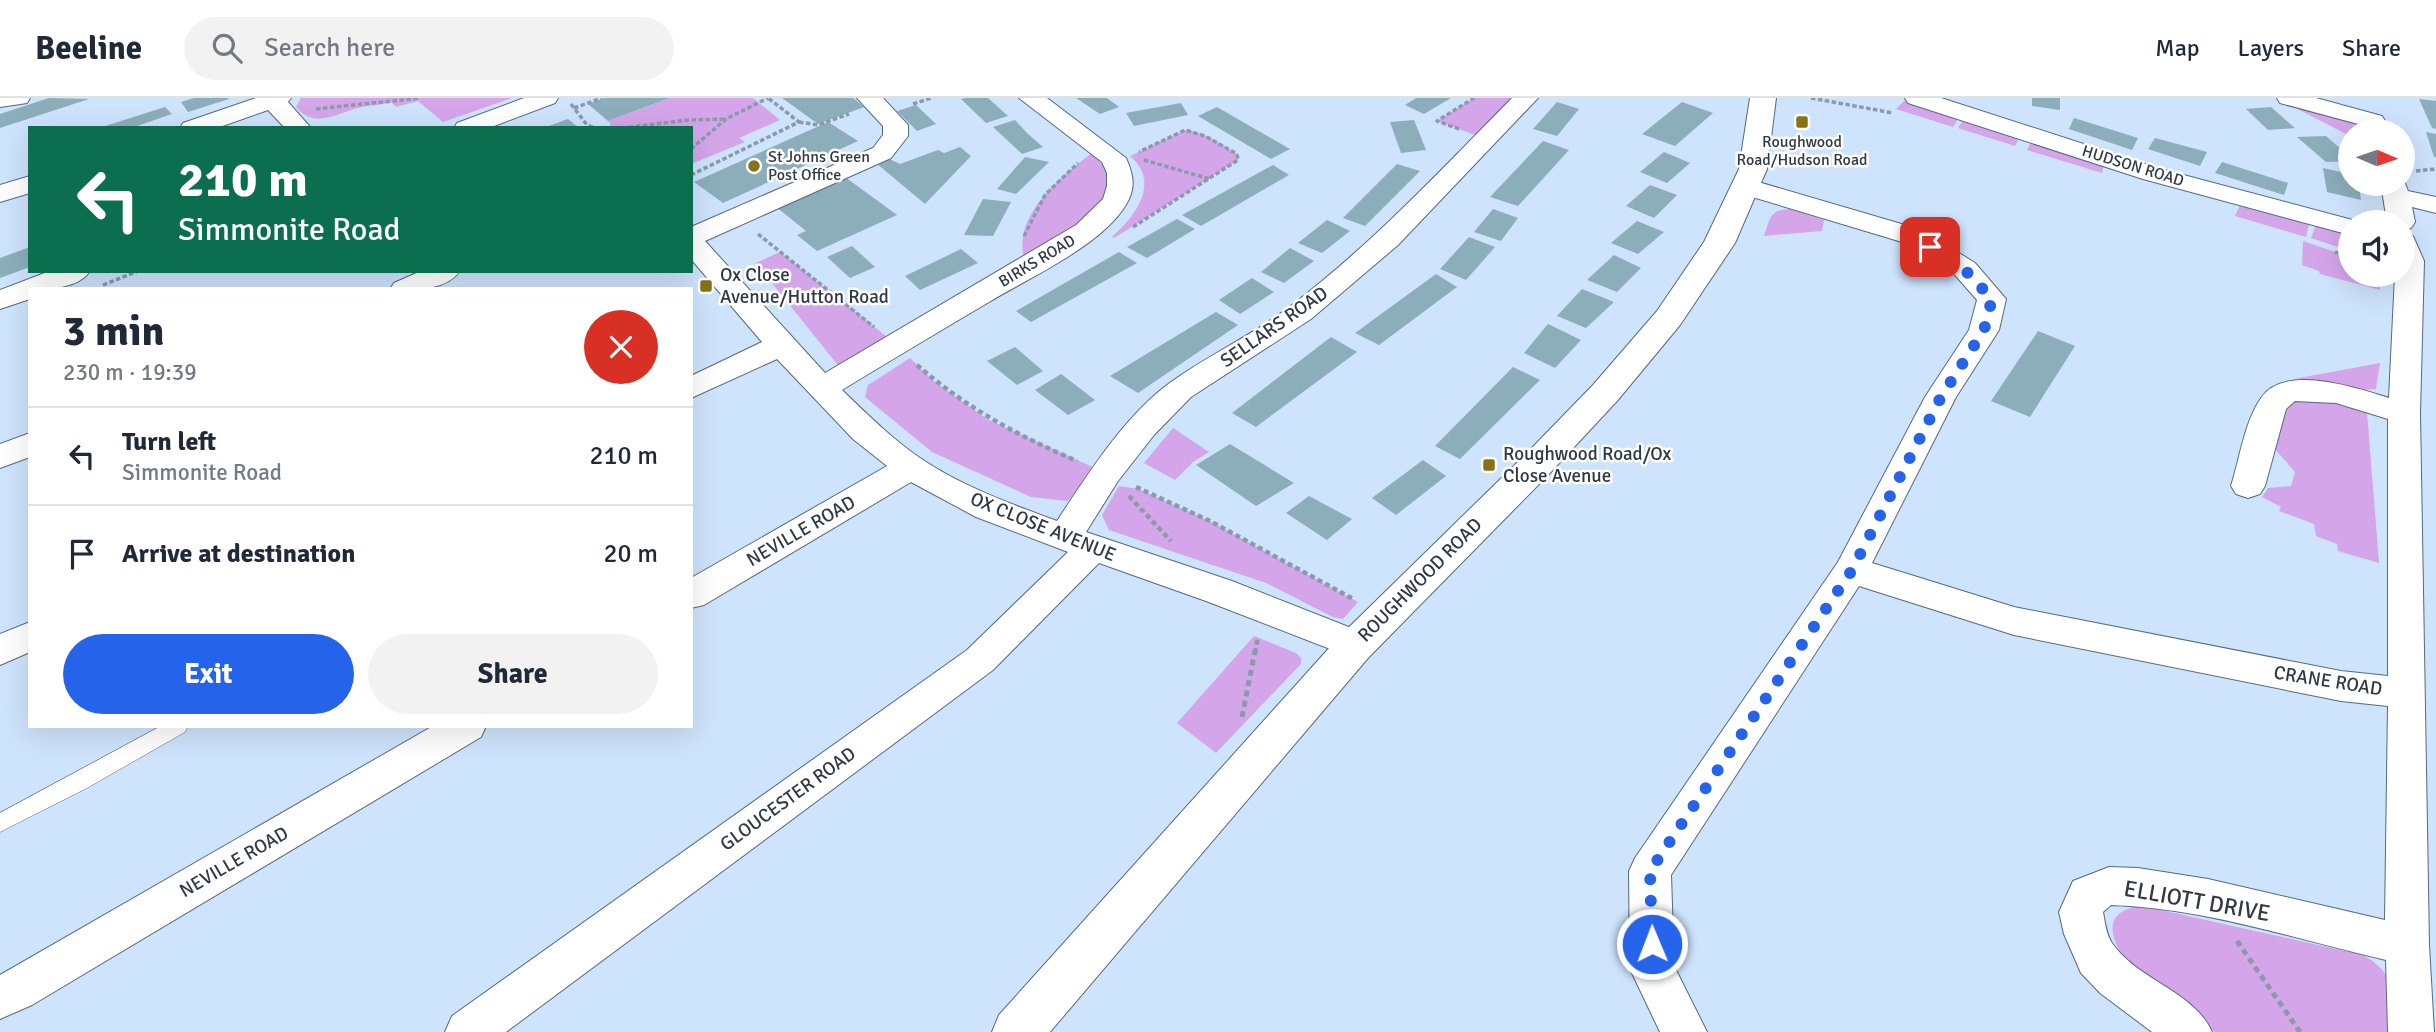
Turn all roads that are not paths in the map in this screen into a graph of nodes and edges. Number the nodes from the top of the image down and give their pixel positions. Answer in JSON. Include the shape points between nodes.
{"nodes":[{"id":1,"x":18,"y":98,"type":"edge"},
{"id":2,"x":546,"y":98,"type":"edge"},
{"id":3,"x":1031,"y":98,"type":"edge"},
{"id":4,"x":1526,"y":98,"type":"edge"},
{"id":5,"x":1763,"y":98,"type":"edge"},
{"id":6,"x":1917,"y":98,"type":"edge"},
{"id":7,"x":2289,"y":98,"type":"edge"},
{"id":8,"x":0,"y":100,"type":"edge"},
{"id":9,"x":873,"y":101,"type":"edge"},
{"id":10,"x":1985,"y":107,"type":"edge"},
{"id":11,"x":284,"y":110,"type":"edge"},
{"id":12,"x":2372,"y":117,"type":"edge"},
{"id":13,"x":202,"y":126,"type":"edge"},
{"id":14,"x":471,"y":126,"type":"edge"},
{"id":15,"x":28,"y":185,"type":"edge"},
{"id":16,"x":1748,"y":187,"type":"junction"},
{"id":17,"x":0,"y":194,"type":"edge"},
{"id":18,"x":2398,"y":201,"type":"edge"},
{"id":19,"x":2436,"y":205,"type":"edge"},
{"id":20,"x":2338,"y":224,"type":"edge"},
{"id":21,"x":693,"y":239,"type":"edge"},
{"id":22,"x":693,"y":242,"type":"edge"},
{"id":23,"x":2416,"y":256,"type":"edge"},
{"id":24,"x":71,"y":273,"type":"edge"},
{"id":25,"x":441,"y":273,"type":"edge"},
{"id":26,"x":34,"y":287,"type":"edge"},
{"id":27,"x":409,"y":287,"type":"edge"},
{"id":28,"x":28,"y":289,"type":"edge"},
{"id":29,"x":0,"y":300,"type":"edge"},
{"id":30,"x":781,"y":345,"type":"junction"},
{"id":31,"x":693,"y":387,"type":"edge"},
{"id":32,"x":824,"y":387,"type":"junction"},
{"id":33,"x":2404,"y":413,"type":"junction"},
{"id":34,"x":28,"y":445,"type":"edge"},
{"id":35,"x":0,"y":457,"type":"edge"},
{"id":36,"x":911,"y":467,"type":"junction"},
{"id":37,"x":2248,"y":486,"type":"dead end"},
{"id":38,"x":1079,"y":543,"type":"junction"},
{"id":39,"x":1852,"y":570,"type":"junction"},
{"id":40,"x":693,"y":594,"type":"edge"},
{"id":41,"x":1370,"y":630,"type":"junction"},
{"id":42,"x":28,"y":637,"type":"edge"},
{"id":43,"x":0,"y":650,"type":"edge"},
{"id":44,"x":2407,"y":693,"type":"junction"},
{"id":45,"x":174,"y":728,"type":"edge"},
{"id":46,"x":464,"y":728,"type":"edge"},
{"id":47,"x":0,"y":823,"type":"edge"},
{"id":48,"x":2407,"y":945,"type":"junction"},
{"id":49,"x":0,"y":997,"type":"edge"},
{"id":50,"x":468,"y":1032,"type":"edge"},
{"id":51,"x":1017,"y":1032,"type":"edge"},
{"id":52,"x":1684,"y":1032,"type":"edge"},
{"id":53,"x":2189,"y":1032,"type":"edge"},
{"id":54,"x":2411,"y":1032,"type":"edge"}],
"edges":[{"from":1,"to":8,"type":"street"},
{"from":2,"to":14,"type":"street"},
{"from":3,"to":32,"type":"street","name":"BIRKS ROAD","via":[[1115,156],[1121,180],[1114,204],[1097,223],[1029,266]]},
{"from":4,"to":38,"type":"street","name":"SELLARS ROAD","via":[[1388,239],[1301,313],[1180,390],[1106,473]]},
{"from":5,"to":16,"type":"street","name":"ROUGHWOOD ROAD","via":[[1764,117]]},
{"from":6,"to":10,"type":"street","name":"HUDSON ROAD"},
{"from":7,"to":12,"type":"street"},
{"from":9,"to":21,"type":"street","via":[[896,125],[882,153]]},
{"from":10,"to":20,"type":"street","name":"HUDSON ROAD","via":[[2152,174]]},
{"from":11,"to":13,"type":"street"},
{"from":15,"to":17,"type":"street"},
{"from":16,"to":39,"type":"street","via":[[1912,236],[1965,270],[1992,299],[1984,330],[1941,397]]},
{"from":16,"to":41,"type":"street","name":"ROUGHWOOD ROAD","via":[[1702,275],[1599,401]]},
{"from":18,"to":19,"type":"street"},
{"from":22,"to":30,"type":"street","name":"OX CLOSE AVENUE"},
{"from":23,"to":33,"type":"street","name":"CRANE ROAD"},
{"from":24,"to":26,"type":"street"},
{"from":25,"to":27,"type":"street"},
{"from":28,"to":29,"type":"street"},
{"from":30,"to":31,"type":"street"},
{"from":30,"to":32,"type":"street","name":"OX CLOSE AVENUE"},
{"from":32,"to":36,"type":"street","name":"OX CLOSE AVENUE","via":[[864,431]]},
{"from":33,"to":37,"type":"street","via":[[2333,393],[2303,388],[2286,391],[2274,403]]},
{"from":33,"to":44,"type":"street","name":"CRANE ROAD"},
{"from":34,"to":35,"type":"street"},
{"from":36,"to":38,"type":"street","name":"OX CLOSE AVENUE","via":[[988,508]]},
{"from":36,"to":40,"type":"street","name":"NEVILLE ROAD"},
{"from":38,"to":41,"type":"street","name":"OX CLOSE AVENUE","via":[[1264,609]]},
{"from":38,"to":50,"type":"street","name":"GLOUCESTER ROAD","via":[[980,660]]},
{"from":39,"to":44,"type":"street","name":"CRANE ROAD","via":[[2014,621],[2341,686]]},
{"from":39,"to":52,"type":"street","via":[[1650,871],[1653,969]]},
{"from":41,"to":51,"type":"street","name":"ROUGHWOOD ROAD"},
{"from":42,"to":43,"type":"street"},
{"from":44,"to":48,"type":"street"},
{"from":45,"to":47,"type":"lane"},
{"from":46,"to":49,"type":"street","name":"NEVILLE ROAD"},
{"from":48,"to":53,"type":"street","name":"ELLIOTT DRIVE","via":[[2208,898],[2138,887],[2109,886],[2088,895],[2081,912],[2096,958]]},
{"from":48,"to":54,"type":"street"}]}
